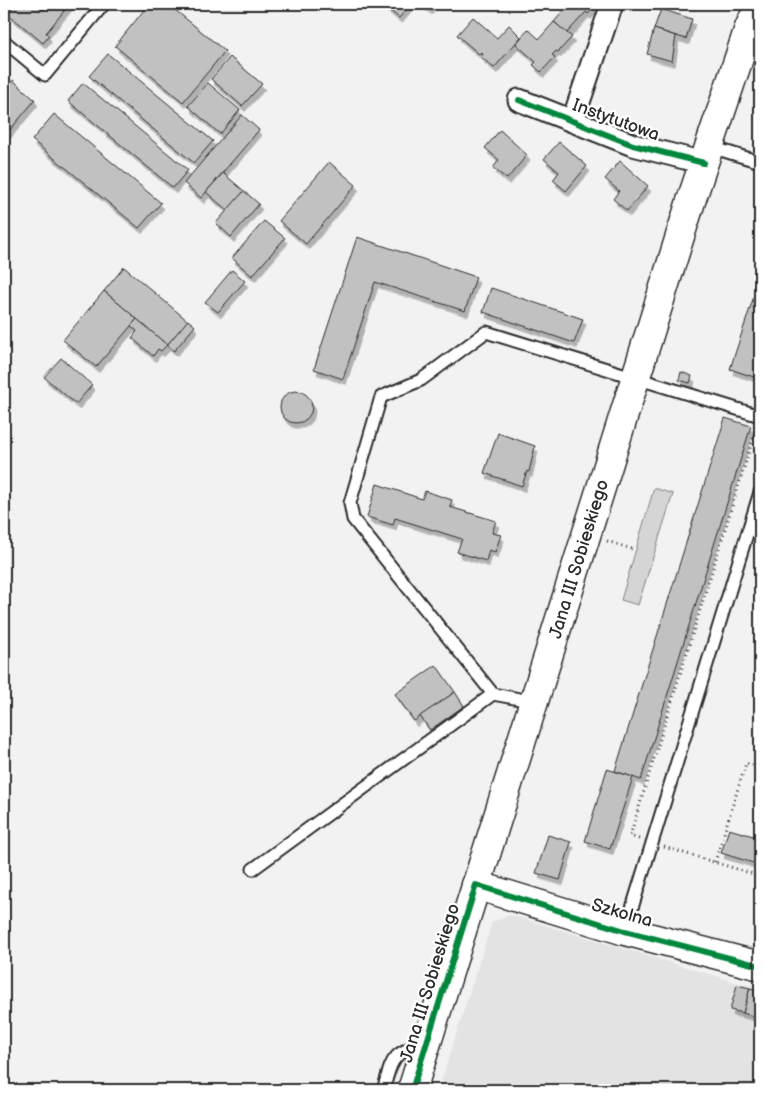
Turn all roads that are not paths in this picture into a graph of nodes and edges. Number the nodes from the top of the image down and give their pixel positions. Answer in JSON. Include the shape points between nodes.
{"nodes":[{"id":1,"x":104,"y":4,"type":"edge"},
{"id":2,"x":612,"y":4,"type":"edge"},
{"id":3,"x":760,"y":4,"type":"edge"},
{"id":4,"x":749,"y":16,"type":"edge"},
{"id":5,"x":4,"y":41,"type":"edge"},
{"id":6,"x":518,"y":100,"type":"dead end"},
{"id":7,"x":573,"y":120,"type":"junction"},
{"id":8,"x":708,"y":155,"type":"junction"},
{"id":9,"x":760,"y":162,"type":"edge"},
{"id":10,"x":636,"y":377,"type":"junction"},
{"id":11,"x":760,"y":416,"type":"edge"},
{"id":12,"x":760,"y":492,"type":"edge"},
{"id":13,"x":755,"y":525,"type":"edge"},
{"id":14,"x":493,"y":694,"type":"junction"},
{"id":15,"x":535,"y":702,"type":"junction"},
{"id":16,"x":253,"y":869,"type":"dead end"},
{"id":17,"x":476,"y":885,"type":"junction"},
{"id":18,"x":625,"y":931,"type":"junction"},
{"id":19,"x":760,"y":966,"type":"edge"},
{"id":20,"x":427,"y":1042,"type":"junction"},
{"id":21,"x":383,"y":1090,"type":"edge"},
{"id":22,"x":412,"y":1090,"type":"edge"}],
"edges":[{"from":1,"to":5,"type":"lane","via":[[45,75]]},
{"from":2,"to":7,"type":"street","name":"Instytutowa"},
{"from":3,"to":4,"type":"main road","name":"Jana III Sobieskiego"},
{"from":4,"to":8,"type":"main road","name":"Jana III Sobieskiego"},
{"from":6,"to":7,"type":"street","name":"Instytutowa"},
{"from":7,"to":8,"type":"street","name":"Instytutowa","via":[[633,145]]},
{"from":8,"to":9,"type":"lane"},
{"from":8,"to":10,"type":"main road","name":"Jana III Sobieskiego"},
{"from":10,"to":11,"type":"lane"},
{"from":10,"to":14,"type":"lane","via":[[486,332],[421,380],[381,397],[350,503],[353,518]]},
{"from":10,"to":15,"type":"main road","name":"Jana III Sobieskiego"},
{"from":12,"to":13,"type":"lane"},
{"from":13,"to":18,"type":"lane"},
{"from":14,"to":15,"type":"lane"},
{"from":14,"to":16,"type":"lane"},
{"from":15,"to":17,"type":"main road","name":"Jana III Sobieskiego"},
{"from":17,"to":18,"type":"main road","name":"Szkolna"},
{"from":17,"to":20,"type":"main road","name":"Jana III Sobieskiego"},
{"from":18,"to":19,"type":"main road","name":"Szkolna"},
{"from":20,"to":21,"type":"lane","via":[[403,1049],[393,1059]]},
{"from":20,"to":22,"type":"main road","name":"Jana III Sobieskiego"}]}
